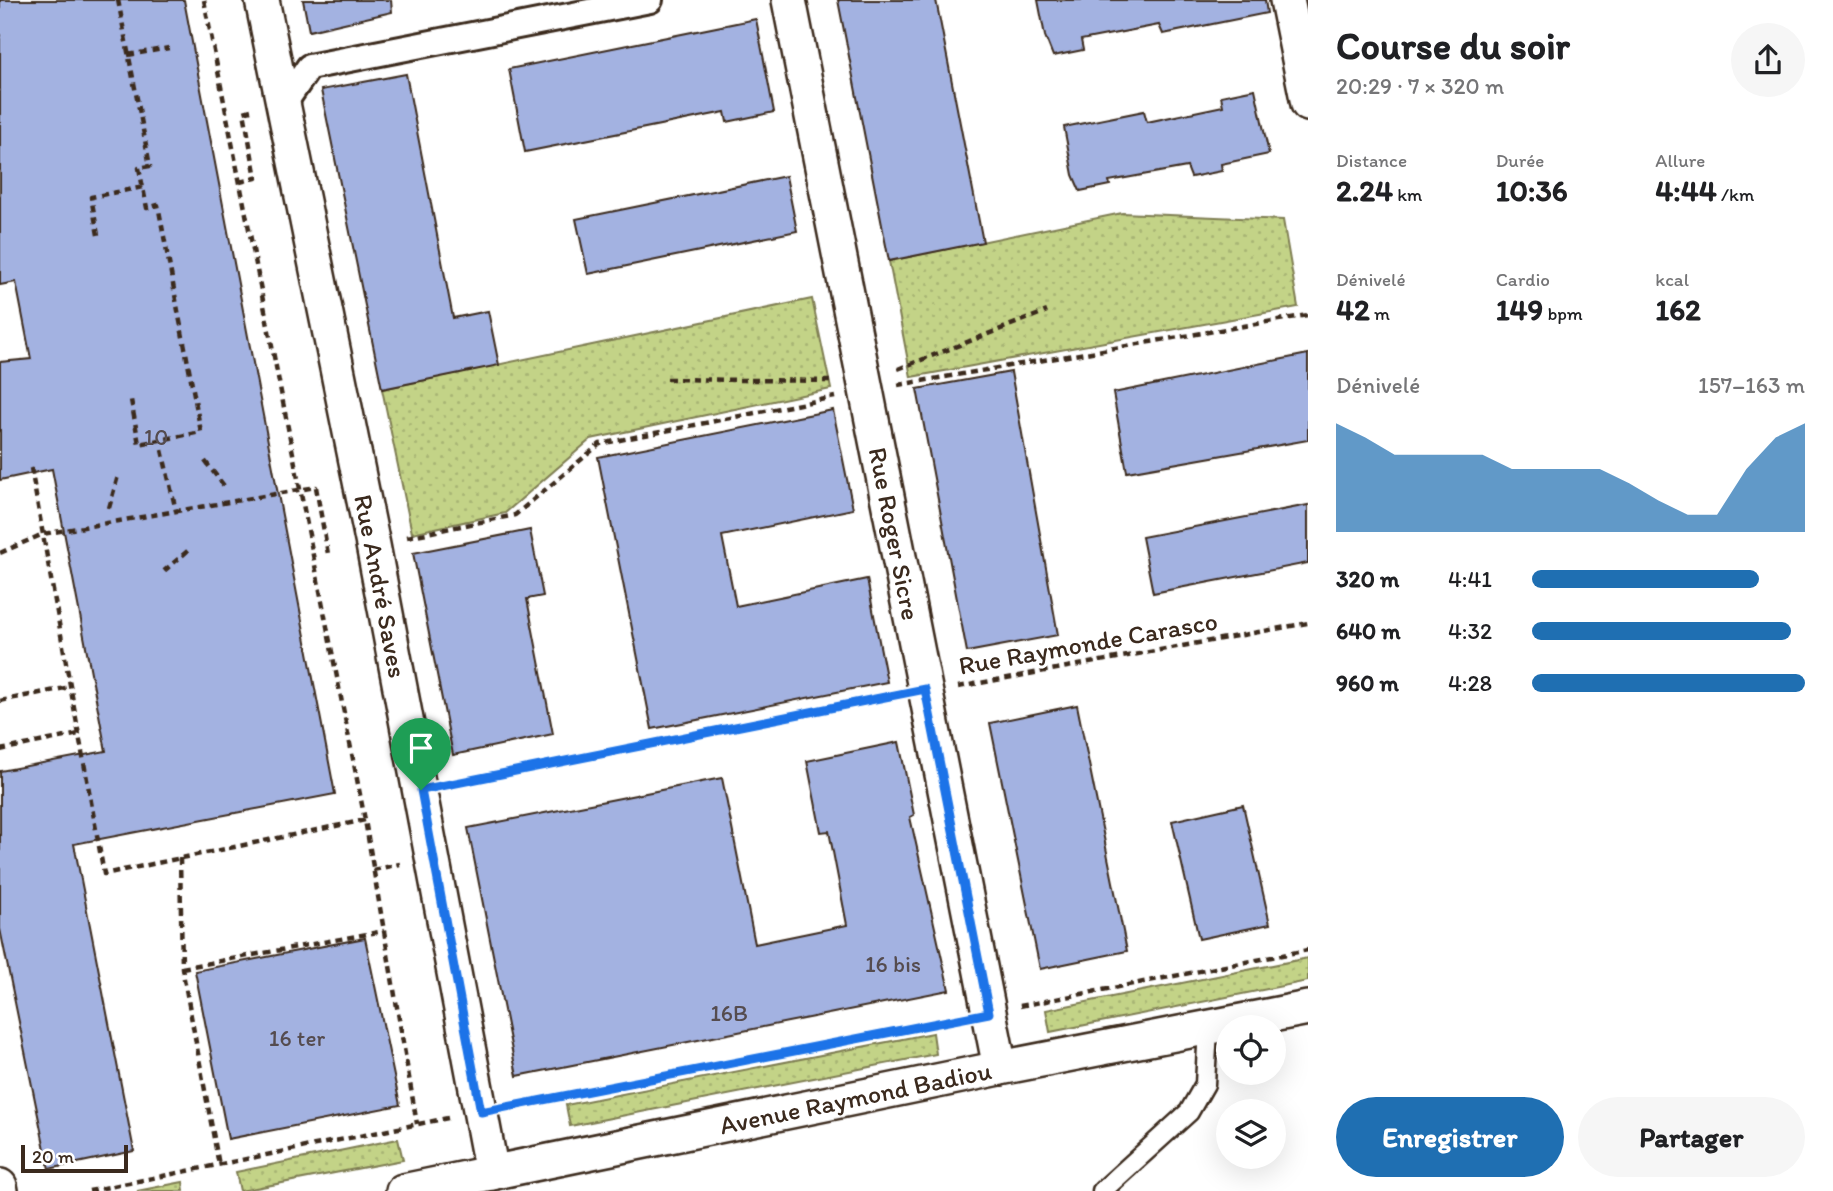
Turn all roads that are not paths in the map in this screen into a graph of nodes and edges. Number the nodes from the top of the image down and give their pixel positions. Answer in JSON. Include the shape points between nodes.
{"nodes":[{"id":1,"x":262,"y":0,"type":"edge"},
{"id":2,"x":650,"y":0,"type":"edge"},
{"id":3,"x":789,"y":0,"type":"edge"},
{"id":4,"x":1287,"y":0,"type":"edge"},
{"id":5,"x":1308,"y":104,"type":"edge"},
{"id":6,"x":283,"y":105,"type":"junction"},
{"id":7,"x":1308,"y":1008,"type":"edge"},
{"id":8,"x":1209,"y":1028,"type":"junction"},
{"id":9,"x":1000,"y":1068,"type":"junction"},
{"id":10,"x":492,"y":1173,"type":"junction"},
{"id":11,"x":0,"y":1186,"type":"edge"},
{"id":12,"x":1,"y":1191,"type":"edge"},
{"id":13,"x":403,"y":1191,"type":"edge"},
{"id":14,"x":1102,"y":1191,"type":"edge"}],
"edges":[{"from":1,"to":6,"type":"street","name":"Rue André Saves"},
{"from":2,"to":6,"type":"street","via":[[309,67]]},
{"from":3,"to":9,"type":"street","name":"Rue Roger Sicre"},
{"from":4,"to":5,"type":"street"},
{"from":6,"to":10,"type":"street","name":"Rue André Saves","via":[[421,790]]},
{"from":7,"to":8,"type":"street","name":"Avenue Raymond Badiou"},
{"from":8,"to":9,"type":"street","name":"Avenue Raymond Badiou"},
{"from":8,"to":14,"type":"lane","via":[[1205,1084],[1189,1112]]},
{"from":9,"to":10,"type":"street","name":"Avenue Raymond Badiou"},
{"from":10,"to":13,"type":"street","name":"Avenue Raymond Badiou"},
{"from":11,"to":12,"type":"street"}]}
